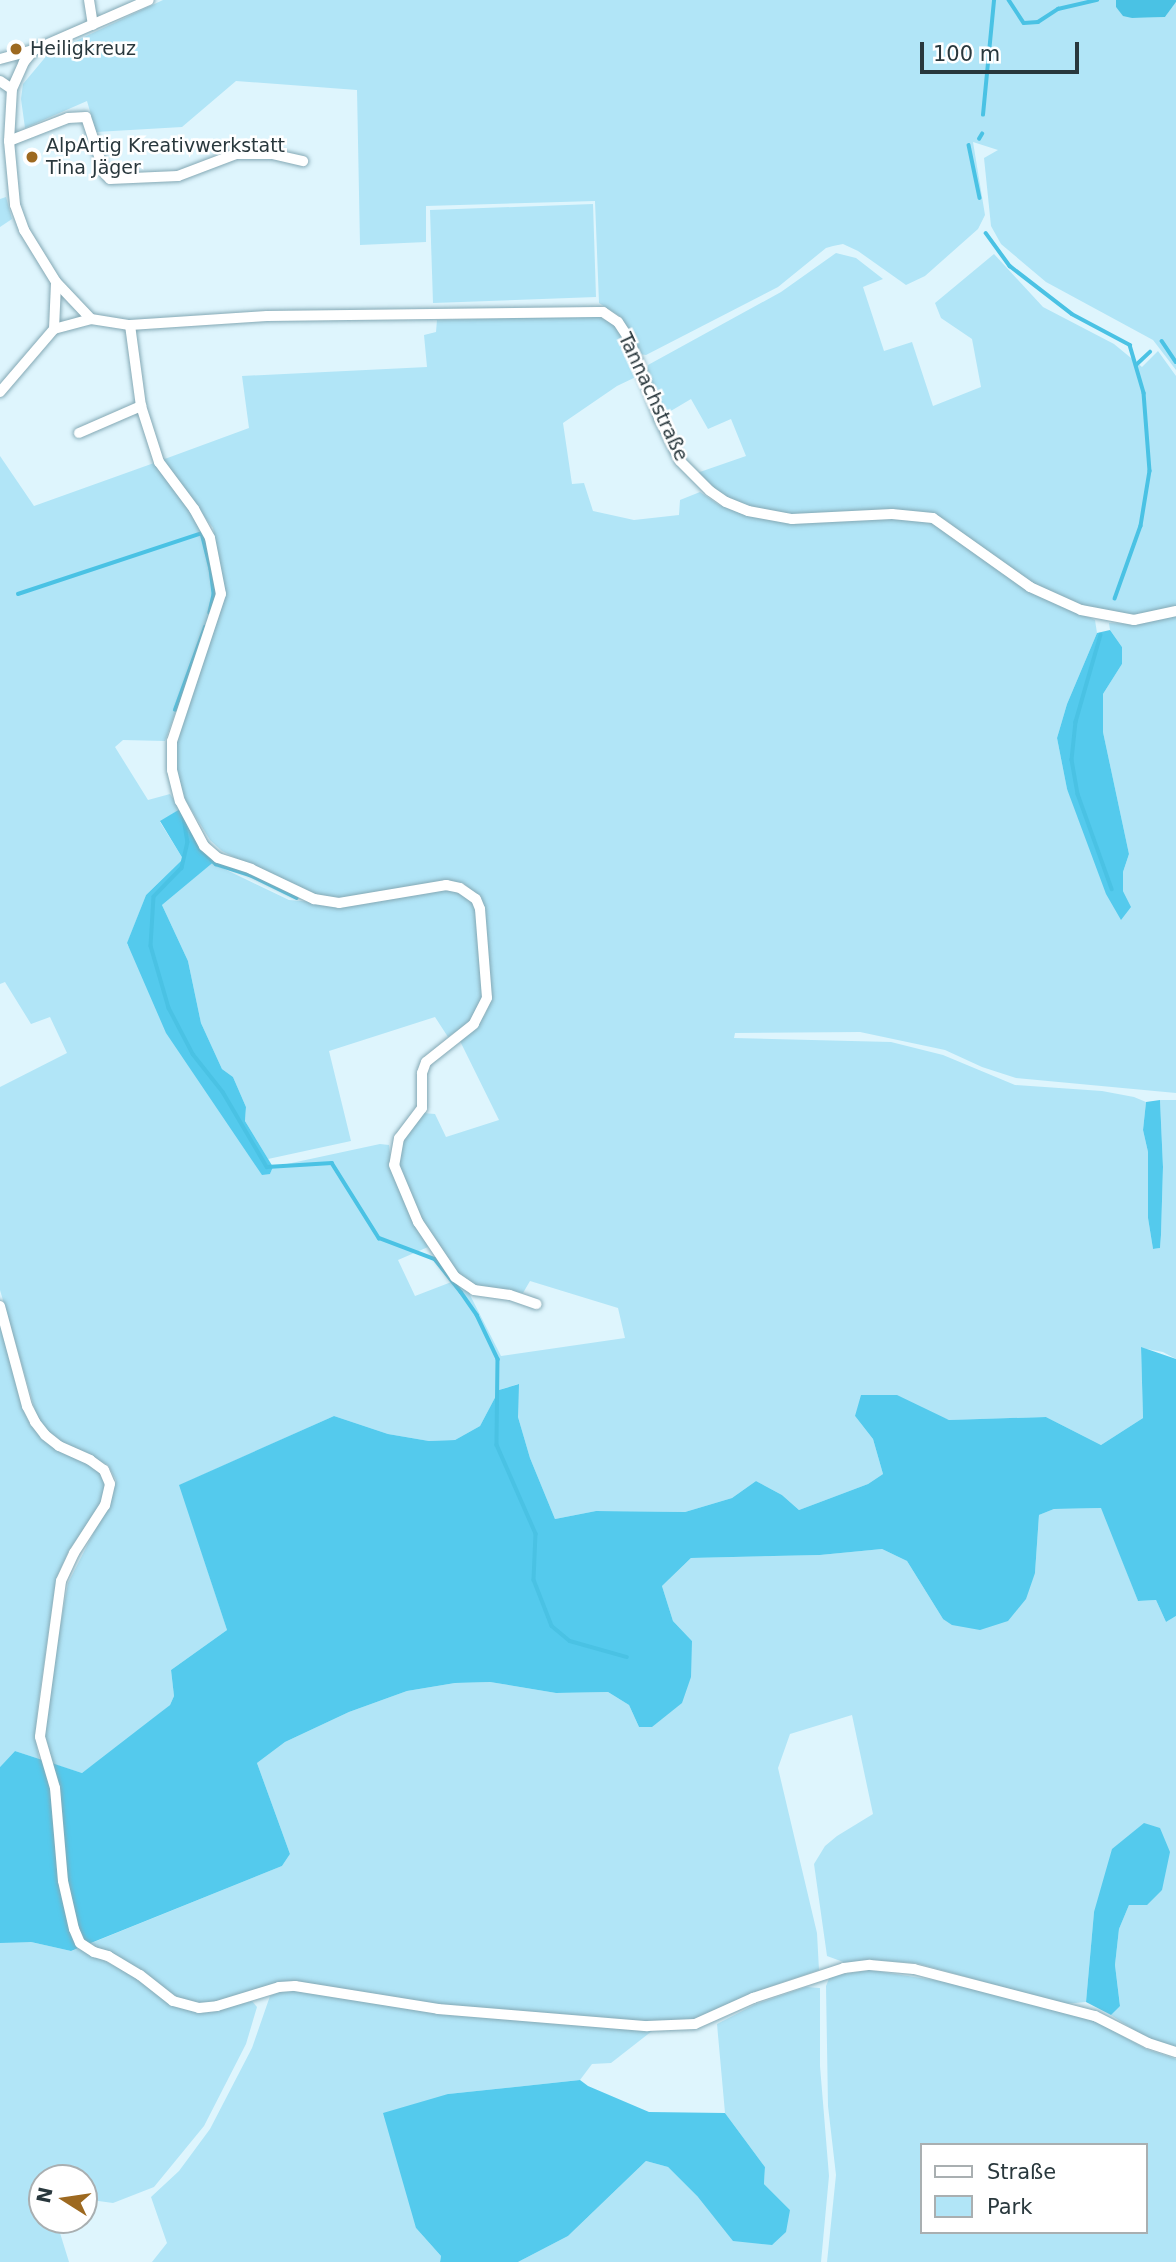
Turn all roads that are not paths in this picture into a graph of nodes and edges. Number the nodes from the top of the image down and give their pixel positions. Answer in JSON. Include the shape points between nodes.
{"nodes":[{"id":1,"x":89,"y":0,"type":"edge"},
{"id":2,"x":149,"y":0,"type":"edge"},
{"id":3,"x":93,"y":25,"type":"junction"},
{"id":4,"x":34,"y":50,"type":"junction"},
{"id":5,"x":0,"y":59,"type":"edge"},
{"id":6,"x":0,"y":81,"type":"edge"},
{"id":7,"x":12,"y":89,"type":"junction"},
{"id":8,"x":9,"y":141,"type":"junction"},
{"id":9,"x":303,"y":162,"type":"dead end"},
{"id":10,"x":56,"y":282,"type":"junction"},
{"id":11,"x":91,"y":319,"type":"junction"},
{"id":12,"x":130,"y":325,"type":"junction"},
{"id":13,"x":54,"y":329,"type":"junction"},
{"id":14,"x":0,"y":392,"type":"edge"},
{"id":15,"x":141,"y":406,"type":"junction"},
{"id":16,"x":79,"y":433,"type":"dead end"},
{"id":17,"x":1176,"y":611,"type":"edge"},
{"id":18,"x":536,"y":1304,"type":"dead end"},
{"id":19,"x":0,"y":1306,"type":"edge"},
{"id":20,"x":1176,"y":2052,"type":"edge"}],
"edges":[{"from":1,"to":3,"type":"street"},
{"from":2,"to":3,"type":"street"},
{"from":3,"to":4,"type":"street"},
{"from":4,"to":5,"type":"street"},
{"from":4,"to":7,"type":"street"},
{"from":6,"to":7,"type":"street"},
{"from":7,"to":8,"type":"street"},
{"from":8,"to":9,"type":"street","via":[[68,118],[86,117],[110,179],[178,176],[236,154],[272,154]]},
{"from":8,"to":10,"type":"street","via":[[15,205],[24,230]]},
{"from":10,"to":11,"type":"street"},
{"from":10,"to":13,"type":"street"},
{"from":11,"to":12,"type":"street","name":"Tannachstraße"},
{"from":11,"to":13,"type":"street","name":"Tannachstraße"},
{"from":12,"to":15,"type":"street"},
{"from":12,"to":17,"type":"street","name":"Tannachstraße","via":[[267,316],[603,312],[618,322],[629,340],[680,461],[726,502],[748,512],[792,519],[892,514],[933,518],[1030,587],[1081,610],[1134,620]]},
{"from":13,"to":14,"type":"street"},
{"from":15,"to":16,"type":"street"},
{"from":15,"to":18,"type":"street","via":[[159,462],[210,538],[221,594],[172,741],[172,770],[180,801],[204,846],[218,859],[251,869],[314,900],[339,903],[446,885],[476,899],[481,909],[487,998],[474,1024],[426,1062],[422,1108],[399,1138],[394,1165],[418,1222],[455,1277],[474,1290]]},
{"from":19,"to":20,"type":"street","via":[[35,1422],[59,1446],[104,1470],[110,1484],[105,1505],[61,1581],[40,1737],[55,1788],[64,1881],[80,1944],[140,1975],[173,2001],[199,2008],[295,1986],[438,2009],[647,2026],[695,2024],[753,1998],[844,1968],[914,1969],[1095,2016]]}]}
